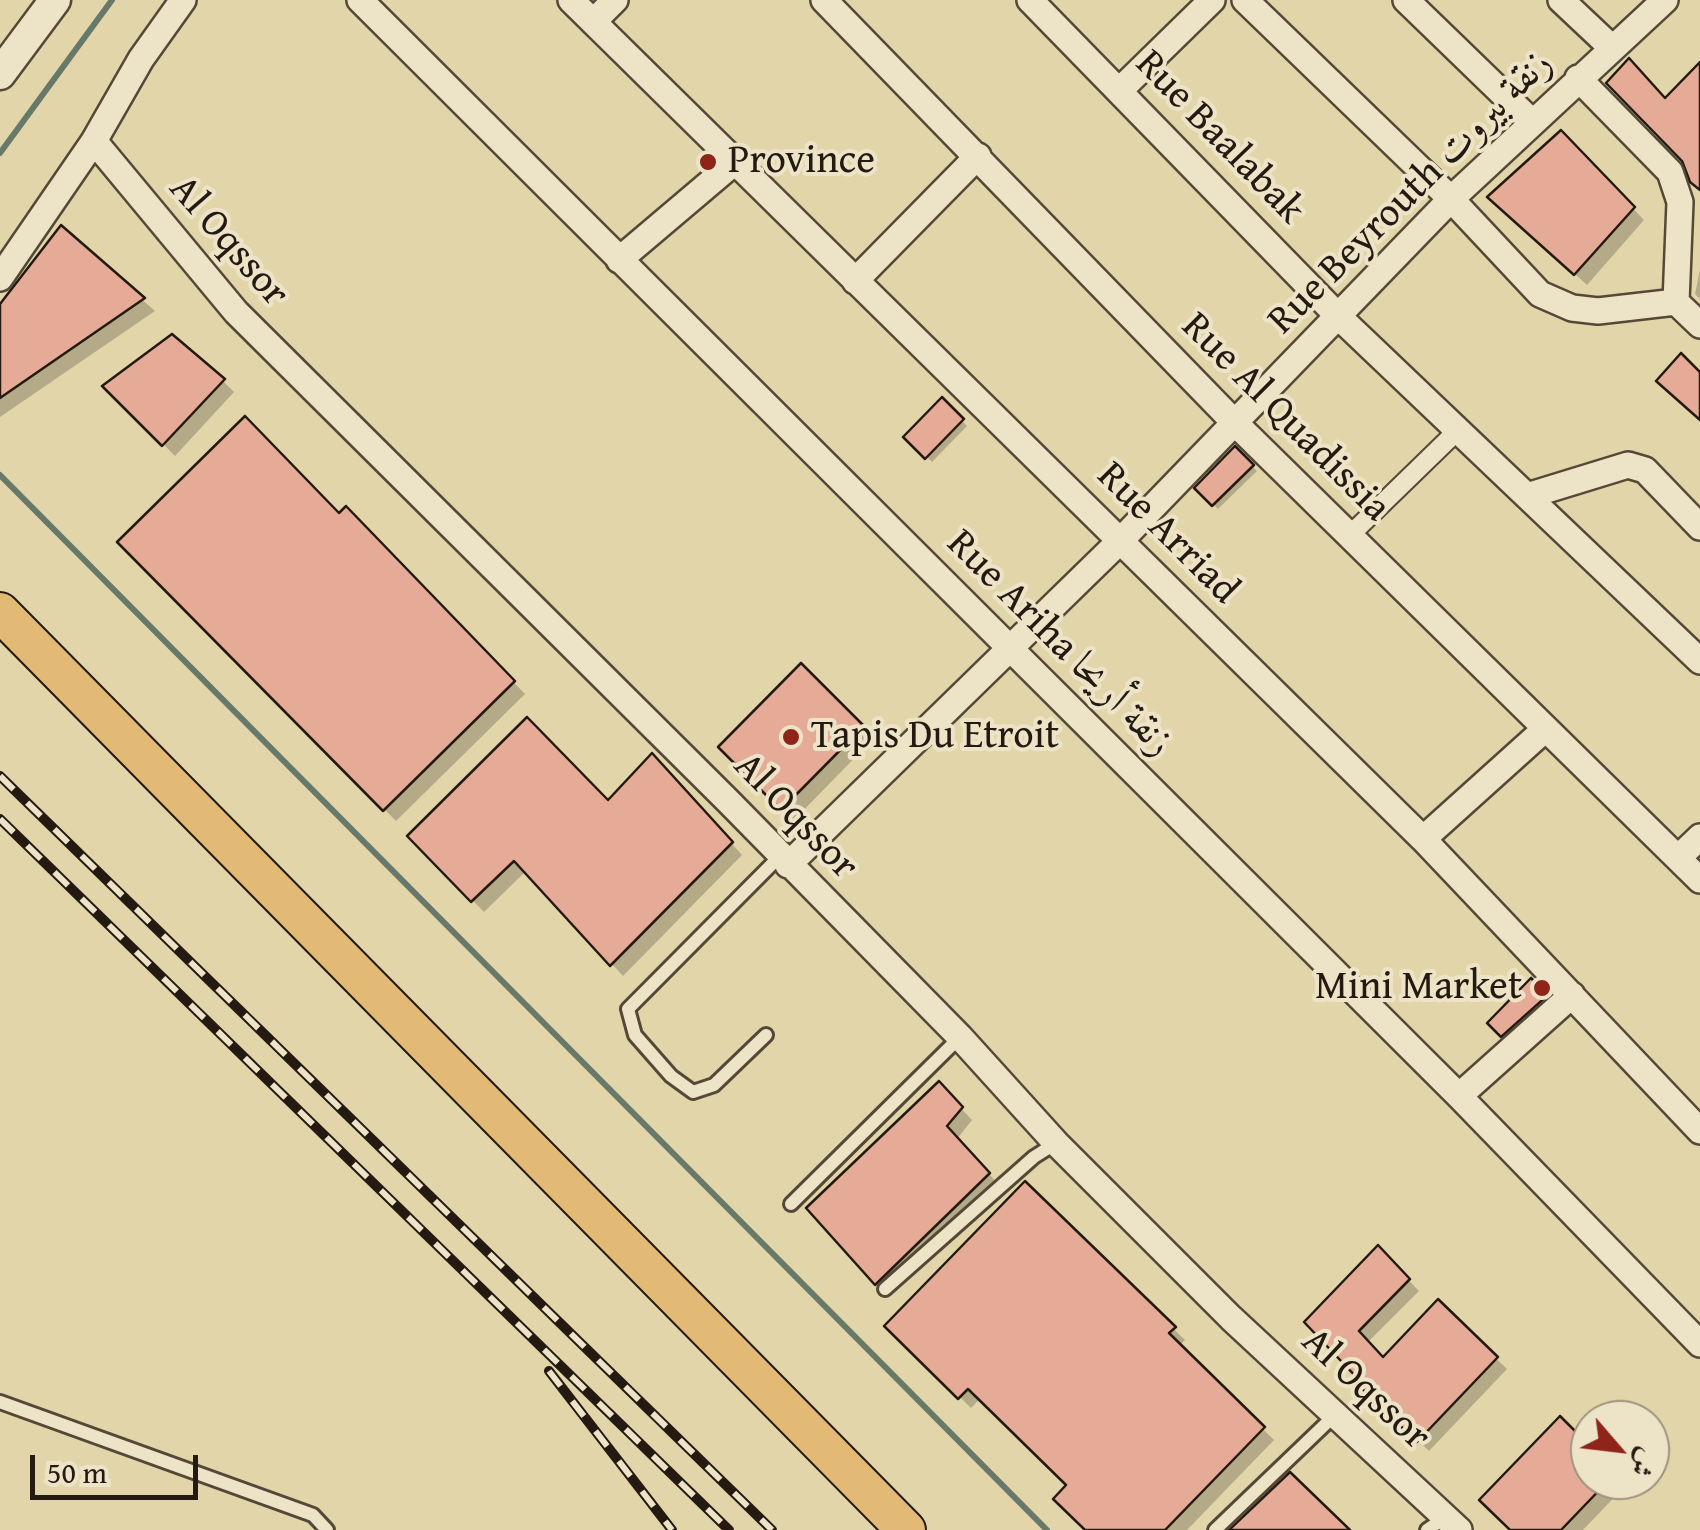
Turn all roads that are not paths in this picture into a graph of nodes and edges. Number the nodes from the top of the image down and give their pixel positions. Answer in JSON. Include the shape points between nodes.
{"nodes":[{"id":1,"x":56,"y":0,"type":"edge"},
{"id":2,"x":183,"y":0,"type":"edge"},
{"id":3,"x":360,"y":0,"type":"edge"},
{"id":4,"x":570,"y":0,"type":"edge"},
{"id":5,"x":615,"y":0,"type":"edge"},
{"id":6,"x":824,"y":0,"type":"edge"},
{"id":7,"x":1030,"y":0,"type":"edge"},
{"id":8,"x":1212,"y":0,"type":"edge"},
{"id":9,"x":1245,"y":0,"type":"edge"},
{"id":10,"x":1406,"y":0,"type":"edge"},
{"id":11,"x":1561,"y":0,"type":"edge"},
{"id":12,"x":1665,"y":0,"type":"edge"},
{"id":13,"x":593,"y":22,"type":"junction"},
{"id":14,"x":1612,"y":48,"type":"junction"},
{"id":15,"x":0,"y":74,"type":"edge"},
{"id":16,"x":1578,"y":78,"type":"junction"},
{"id":17,"x":1122,"y":90,"type":"junction"},
{"id":18,"x":1532,"y":122,"type":"junction"},
{"id":19,"x":94,"y":141,"type":"junction"},
{"id":20,"x":978,"y":156,"type":"junction"},
{"id":21,"x":737,"y":160,"type":"junction"},
{"id":22,"x":1451,"y":199,"type":"junction"},
{"id":23,"x":619,"y":260,"type":"junction"},
{"id":24,"x":0,"y":278,"type":"edge"},
{"id":25,"x":854,"y":281,"type":"junction"},
{"id":26,"x":1676,"y":302,"type":"junction"},
{"id":27,"x":1340,"y":318,"type":"junction"},
{"id":28,"x":1700,"y":325,"type":"edge"},
{"id":29,"x":1235,"y":424,"type":"junction"},
{"id":30,"x":1457,"y":431,"type":"junction"},
{"id":31,"x":1527,"y":496,"type":"junction"},
{"id":32,"x":1700,"y":527,"type":"edge"},
{"id":33,"x":1349,"y":536,"type":"junction"},
{"id":34,"x":1121,"y":540,"type":"junction"},
{"id":35,"x":0,"y":612,"type":"edge"},
{"id":36,"x":1010,"y":649,"type":"junction"},
{"id":37,"x":1700,"y":661,"type":"edge"},
{"id":38,"x":1544,"y":730,"type":"junction"},
{"id":39,"x":1700,"y":837,"type":"edge"},
{"id":40,"x":1423,"y":838,"type":"junction"},
{"id":41,"x":1678,"y":858,"type":"junction"},
{"id":42,"x":784,"y":861,"type":"junction"},
{"id":43,"x":1700,"y":880,"type":"edge"},
{"id":44,"x":1572,"y":995,"type":"junction"},
{"id":45,"x":766,"y":1035,"type":"dead end"},
{"id":46,"x":960,"y":1036,"type":"junction"},
{"id":47,"x":1459,"y":1096,"type":"junction"},
{"id":48,"x":1700,"y":1130,"type":"edge"},
{"id":49,"x":1056,"y":1144,"type":"junction"},
{"id":50,"x":791,"y":1204,"type":"dead end"},
{"id":51,"x":885,"y":1289,"type":"dead end"},
{"id":52,"x":1700,"y":1344,"type":"edge"},
{"id":53,"x":0,"y":1402,"type":"edge"},
{"id":54,"x":1336,"y":1414,"type":"junction"},
{"id":55,"x":1444,"y":1526,"type":"edge"},
{"id":56,"x":327,"y":1530,"type":"edge"},
{"id":57,"x":906,"y":1530,"type":"edge"},
{"id":58,"x":1215,"y":1530,"type":"edge"}],
"edges":[{"from":1,"to":15,"type":"street"},
{"from":2,"to":19,"type":"street"},
{"from":3,"to":23,"type":"street","name":"Rue Ariha زنقة أريحا"},
{"from":4,"to":13,"type":"street","name":"Rue Arriad"},
{"from":5,"to":13,"type":"street"},
{"from":6,"to":20,"type":"street","name":"Rue Al Quadissia"},
{"from":7,"to":17,"type":"street","name":"Rue Baalabak"},
{"from":8,"to":17,"type":"street"},
{"from":9,"to":22,"type":"street"},
{"from":10,"to":18,"type":"street"},
{"from":11,"to":14,"type":"street"},
{"from":12,"to":14,"type":"street","name":"Rue Beyrouth زنقة بيروت"},
{"from":13,"to":21,"type":"street","name":"Rue Arriad"},
{"from":14,"to":16,"type":"street","name":"Rue Beyrouth زنقة بيروت"},
{"from":16,"to":18,"type":"street","name":"Rue Beyrouth زنقة بيروت"},
{"from":16,"to":26,"type":"street","via":[[1670,172],[1680,202]]},
{"from":17,"to":27,"type":"street","name":"Rue Baalabak"},
{"from":18,"to":22,"type":"street","name":"Rue Beyrouth زنقة بيروت"},
{"from":19,"to":24,"type":"street"},
{"from":19,"to":42,"type":"street","name":"Al Oqssor","via":[[236,312]]},
{"from":20,"to":25,"type":"street"},
{"from":20,"to":29,"type":"street","name":"Rue Al Quadissia"},
{"from":21,"to":23,"type":"street"},
{"from":21,"to":25,"type":"street","name":"Rue Arriad"},
{"from":22,"to":26,"type":"street","via":[[1540,294],[1598,311]]},
{"from":22,"to":27,"type":"street","name":"Rue Beyrouth زنقة بيروت"},
{"from":23,"to":36,"type":"street","name":"Rue Ariha زنقة أريحا"},
{"from":25,"to":34,"type":"street","name":"Rue Arriad"},
{"from":26,"to":28,"type":"street"},
{"from":27,"to":29,"type":"street","name":"Rue Beyrouth زنقة بيروت"},
{"from":27,"to":30,"type":"street","name":"Rue Baalabak"},
{"from":29,"to":33,"type":"street","name":"Rue Al Quadissia"},
{"from":29,"to":34,"type":"street","name":"Rue Beyrouth زنقة بيروت"},
{"from":30,"to":31,"type":"street","name":"Rue Baalabak"},
{"from":30,"to":33,"type":"street"},
{"from":31,"to":32,"type":"street","via":[[1628,464],[1644,470]]},
{"from":31,"to":37,"type":"street","name":"Rue Baalabak"},
{"from":33,"to":38,"type":"street","name":"Rue Al Quadissia"},
{"from":34,"to":36,"type":"street","name":"Rue Beyrouth زنقة بيروت"},
{"from":34,"to":40,"type":"street","name":"Rue Arriad"},
{"from":35,"to":57,"type":"main road"},
{"from":36,"to":42,"type":"street","name":"Rue Beyrouth زنقة بيروت"},
{"from":36,"to":47,"type":"street","name":"Rue Ariha زنقة أريحا"},
{"from":38,"to":40,"type":"street"},
{"from":38,"to":41,"type":"street","name":"Rue Al Quadissia"},
{"from":39,"to":41,"type":"street"},
{"from":40,"to":44,"type":"street","name":"Rue Arriad"},
{"from":41,"to":43,"type":"street","name":"Rue Al Quadissia"},
{"from":42,"to":45,"type":"lane","via":[[628,1008],[635,1035],[693,1092],[714,1085]]},
{"from":42,"to":46,"type":"street","name":"Al Oqssor"},
{"from":44,"to":47,"type":"street"},
{"from":44,"to":48,"type":"street","name":"Rue Arriad"},
{"from":46,"to":49,"type":"street","name":"Al Oqssor"},
{"from":46,"to":50,"type":"lane"},
{"from":47,"to":52,"type":"street","name":"Rue Ariha زنقة أريحا"},
{"from":49,"to":51,"type":"lane"},
{"from":49,"to":54,"type":"street","name":"Al Oqssor"},
{"from":53,"to":56,"type":"lane","via":[[313,1515]]},
{"from":54,"to":55,"type":"street","name":"Al Oqssor"},
{"from":54,"to":58,"type":"lane"}]}
